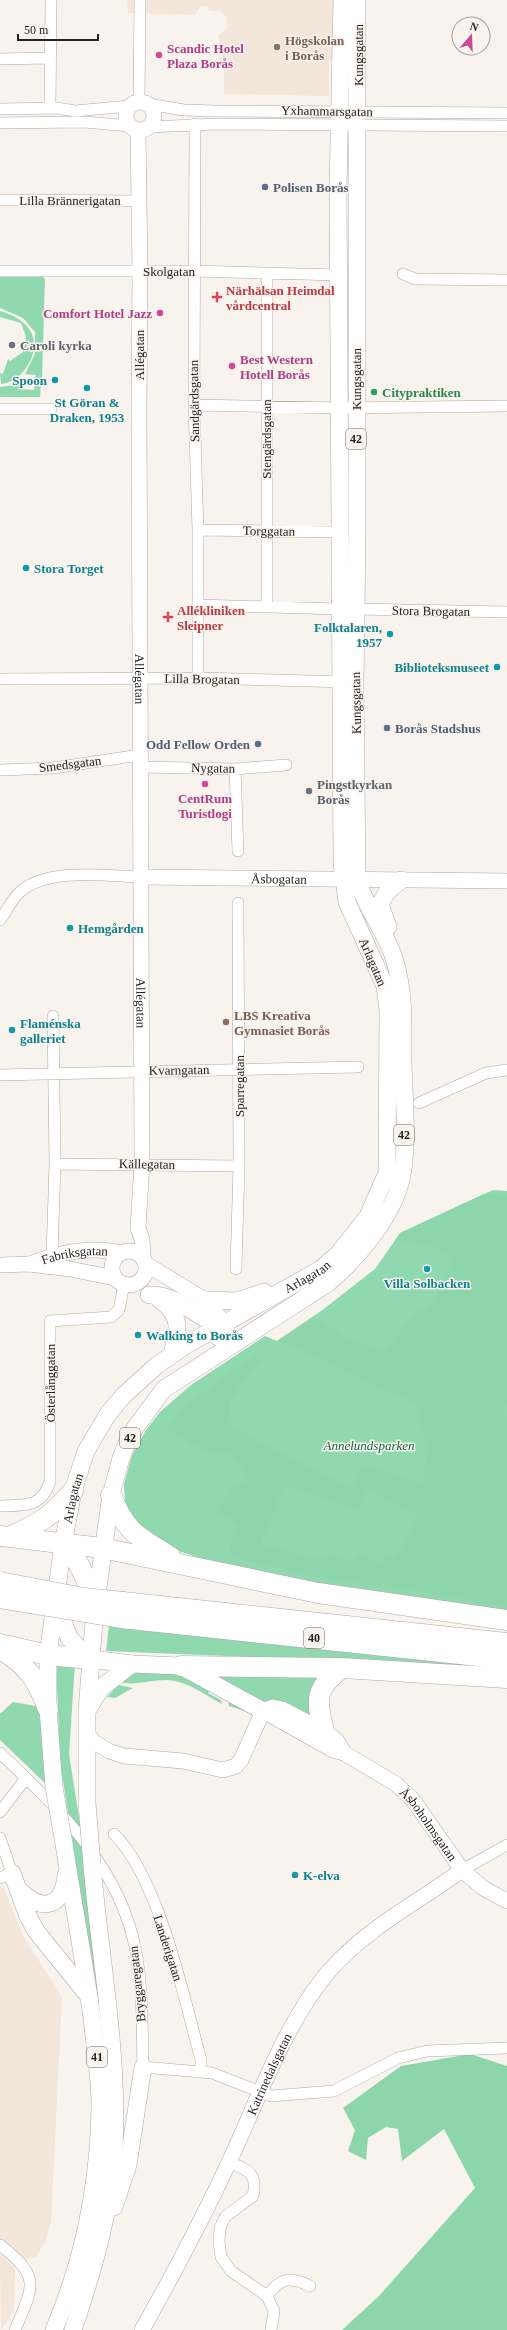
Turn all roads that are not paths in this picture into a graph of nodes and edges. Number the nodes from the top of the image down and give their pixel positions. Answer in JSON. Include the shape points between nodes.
{"nodes":[{"id":1,"x":51,"y":0,"type":"edge"},
{"id":2,"x":140,"y":0,"type":"edge"},
{"id":3,"x":342,"y":0,"type":"edge"},
{"id":4,"x":357,"y":0,"type":"edge"},
{"id":5,"x":50,"y":58,"type":"junction"},
{"id":6,"x":0,"y":59,"type":"edge"},
{"id":7,"x":139,"y":104,"type":"junction"},
{"id":8,"x":50,"y":108,"type":"junction"},
{"id":9,"x":0,"y":109,"type":"edge"},
{"id":10,"x":507,"y":112,"type":"edge"},
{"id":11,"x":349,"y":119,"type":"junction"},
{"id":12,"x":0,"y":123,"type":"edge"},
{"id":13,"x":195,"y":124,"type":"junction"},
{"id":14,"x":507,"y":126,"type":"edge"},
{"id":15,"x":139,"y":128,"type":"junction"},
{"id":16,"x":0,"y":200,"type":"edge"},
{"id":17,"x":140,"y":201,"type":"junction"},
{"id":18,"x":0,"y":271,"type":"edge"},
{"id":19,"x":140,"y":271,"type":"junction"},
{"id":20,"x":193,"y":271,"type":"junction"},
{"id":21,"x":267,"y":273,"type":"junction"},
{"id":22,"x":403,"y":274,"type":"dead end"},
{"id":23,"x":339,"y":275,"type":"junction"},
{"id":24,"x":507,"y":280,"type":"edge"},
{"id":25,"x":194,"y":405,"type":"junction"},
{"id":26,"x":266,"y":406,"type":"junction"},
{"id":27,"x":507,"y":406,"type":"edge"},
{"id":28,"x":348,"y":408,"type":"junction"},
{"id":29,"x":0,"y":409,"type":"edge"},
{"id":30,"x":51,"y":409,"type":"dead end"},
{"id":31,"x":198,"y":530,"type":"junction"},
{"id":32,"x":266,"y":531,"type":"junction"},
{"id":33,"x":339,"y":532,"type":"junction"},
{"id":34,"x":198,"y":605,"type":"junction"},
{"id":35,"x":267,"y":606,"type":"junction"},
{"id":36,"x":348,"y":609,"type":"junction"},
{"id":37,"x":507,"y":612,"type":"edge"},
{"id":38,"x":0,"y":678,"type":"edge"},
{"id":39,"x":139,"y":678,"type":"junction"},
{"id":40,"x":198,"y":678,"type":"junction"},
{"id":41,"x":347,"y":683,"type":"junction"},
{"id":42,"x":140,"y":761,"type":"junction"},
{"id":43,"x":286,"y":765,"type":"dead end"},
{"id":44,"x":235,"y":769,"type":"junction"},
{"id":45,"x":0,"y":770,"type":"edge"},
{"id":46,"x":238,"y":851,"type":"dead end"},
{"id":47,"x":142,"y":877,"type":"junction"},
{"id":48,"x":350,"y":879,"type":"junction"},
{"id":49,"x":401,"y":880,"type":"junction"},
{"id":50,"x":507,"y":881,"type":"edge"},
{"id":51,"x":238,"y":903,"type":"dead end"},
{"id":52,"x":1,"y":921,"type":"edge"},
{"id":53,"x":391,"y":951,"type":"junction"},
{"id":54,"x":53,"y":1016,"type":"dead end"},
{"id":55,"x":358,"y":1067,"type":"dead end"},
{"id":56,"x":239,"y":1069,"type":"junction"},
{"id":57,"x":507,"y":1070,"type":"edge"},
{"id":58,"x":142,"y":1071,"type":"junction"},
{"id":59,"x":53,"y":1072,"type":"junction"},
{"id":60,"x":0,"y":1075,"type":"edge"},
{"id":61,"x":419,"y":1104,"type":"dead end"},
{"id":62,"x":142,"y":1163,"type":"junction"},
{"id":63,"x":55,"y":1164,"type":"junction"},
{"id":64,"x":239,"y":1166,"type":"junction"},
{"id":65,"x":138,"y":1228,"type":"junction"},
{"id":66,"x":123,"y":1252,"type":"junction"},
{"id":67,"x":52,"y":1256,"type":"junction"},
{"id":68,"x":144,"y":1261,"type":"junction"},
{"id":69,"x":29,"y":1264,"type":"junction"},
{"id":70,"x":0,"y":1265,"type":"edge"},
{"id":71,"x":236,"y":1269,"type":"dead end"},
{"id":72,"x":304,"y":1279,"type":"junction"},
{"id":73,"x":122,"y":1282,"type":"junction"},
{"id":74,"x":149,"y":1295,"type":"junction"},
{"id":75,"x":204,"y":1300,"type":"junction"},
{"id":76,"x":219,"y":1327,"type":"junction"},
{"id":77,"x":250,"y":1332,"type":"junction"},
{"id":78,"x":172,"y":1354,"type":"junction"},
{"id":79,"x":164,"y":1389,"type":"junction"},
{"id":80,"x":73,"y":1490,"type":"junction"},
{"id":81,"x":111,"y":1495,"type":"junction"},
{"id":82,"x":0,"y":1506,"type":"edge"},
{"id":83,"x":4,"y":1536,"type":"edge"},
{"id":84,"x":63,"y":1544,"type":"junction"},
{"id":85,"x":102,"y":1548,"type":"junction"},
{"id":86,"x":184,"y":1564,"type":"junction"},
{"id":87,"x":0,"y":1582,"type":"edge"},
{"id":88,"x":0,"y":1598,"type":"edge"},
{"id":89,"x":55,"y":1598,"type":"junction"},
{"id":90,"x":95,"y":1609,"type":"junction"},
{"id":91,"x":122,"y":1610,"type":"junction"},
{"id":92,"x":507,"y":1620,"type":"edge"},
{"id":93,"x":0,"y":1644,"type":"edge"},
{"id":94,"x":507,"y":1644,"type":"edge"},
{"id":95,"x":0,"y":1649,"type":"edge"},
{"id":96,"x":48,"y":1655,"type":"junction"},
{"id":97,"x":90,"y":1659,"type":"junction"},
{"id":98,"x":507,"y":1659,"type":"edge"},
{"id":99,"x":132,"y":1664,"type":"junction"},
{"id":100,"x":181,"y":1666,"type":"junction"},
{"id":101,"x":342,"y":1668,"type":"junction"},
{"id":102,"x":507,"y":1678,"type":"edge"},
{"id":103,"x":48,"y":1709,"type":"junction"},
{"id":104,"x":87,"y":1711,"type":"junction"},
{"id":105,"x":263,"y":1711,"type":"junction"},
{"id":106,"x":324,"y":1731,"type":"junction"},
{"id":107,"x":87,"y":1734,"type":"junction"},
{"id":108,"x":0,"y":1753,"type":"edge"},
{"id":109,"x":344,"y":1753,"type":"junction"},
{"id":110,"x":26,"y":1778,"type":"junction"},
{"id":111,"x":0,"y":1812,"type":"edge"},
{"id":112,"x":114,"y":1834,"type":"dead end"},
{"id":113,"x":0,"y":1838,"type":"edge"},
{"id":114,"x":507,"y":1845,"type":"edge"},
{"id":115,"x":67,"y":1864,"type":"junction"},
{"id":116,"x":462,"y":1870,"type":"junction"},
{"id":117,"x":6,"y":1876,"type":"edge"},
{"id":118,"x":20,"y":1892,"type":"junction"},
{"id":119,"x":507,"y":1901,"type":"edge"},
{"id":120,"x":89,"y":1996,"type":"junction"},
{"id":121,"x":507,"y":2048,"type":"edge"},
{"id":122,"x":143,"y":2067,"type":"junction"},
{"id":123,"x":200,"y":2071,"type":"junction"},
{"id":124,"x":262,"y":2092,"type":"junction"},
{"id":125,"x":229,"y":2162,"type":"junction"},
{"id":126,"x":101,"y":2236,"type":"junction"},
{"id":127,"x":0,"y":2245,"type":"edge"},
{"id":128,"x":310,"y":2286,"type":"dead end"},
{"id":129,"x":267,"y":2296,"type":"junction"},
{"id":130,"x":15,"y":2330,"type":"edge"},
{"id":131,"x":54,"y":2330,"type":"edge"},
{"id":132,"x":73,"y":2330,"type":"edge"},
{"id":133,"x":142,"y":2330,"type":"edge"},
{"id":134,"x":270,"y":2330,"type":"edge"}],
"edges":[{"from":1,"to":5,"type":"street"},
{"from":2,"to":7,"type":"street","name":"Allégatan"},
{"from":3,"to":11,"type":"main road","name":"Kungsgatan","number":"42"},
{"from":4,"to":11,"type":"main road","name":"Kungsgatan","number":"42"},
{"from":5,"to":6,"type":"street"},
{"from":5,"to":8,"type":"street"},
{"from":7,"to":8,"type":"street","name":"Yxhammarsgatan","via":[[82,110]]},
{"from":7,"to":11,"type":"street","name":"Yxhammarsgatan","via":[[184,110]]},
{"from":7,"to":15,"type":"street","name":"Allégatan","via":[[126,116]]},
{"from":7,"to":15,"type":"street","name":"Allégatan","via":[[154,112],[152,122]]},
{"from":8,"to":9,"type":"street","name":"Yxhammarsgatan"},
{"from":10,"to":11,"type":"street","name":"Yxhammarsgatan"},
{"from":11,"to":13,"type":"street","name":"Yxhammarsgatan"},
{"from":11,"to":14,"type":"street","name":"Yxhammarsgatan"},
{"from":11,"to":23,"type":"main road","name":"Kungsgatan","number":"42"},
{"from":11,"to":28,"type":"main road","name":"Kungsgatan","number":"42"},
{"from":12,"to":15,"type":"street","name":"Yxhammarsgatan","via":[[84,122]]},
{"from":13,"to":15,"type":"street","name":"Yxhammarsgatan"},
{"from":13,"to":20,"type":"street","name":"Sandgärdsgatan"},
{"from":15,"to":17,"type":"street","name":"Allégatan"},
{"from":16,"to":17,"type":"street","name":"Lilla Brännerigatan"},
{"from":17,"to":19,"type":"street","name":"Allégatan"},
{"from":18,"to":19,"type":"street","name":"Skolgatan"},
{"from":19,"to":20,"type":"street","name":"Skolgatan"},
{"from":19,"to":39,"type":"street","name":"Allégatan"},
{"from":20,"to":21,"type":"street","name":"Skolgatan"},
{"from":20,"to":25,"type":"street","name":"Sandgärdsgatan"},
{"from":21,"to":23,"type":"street","name":"Skolgatan"},
{"from":21,"to":26,"type":"street","name":"Stengärdsgatan"},
{"from":22,"to":24,"type":"street","via":[[415,279]]},
{"from":23,"to":28,"type":"main road","name":"Kungsgatan","number":"42"},
{"from":25,"to":26,"type":"street"},
{"from":25,"to":31,"type":"street","name":"Sandgärdsgatan"},
{"from":26,"to":28,"type":"street"},
{"from":26,"to":32,"type":"street","name":"Stengärdsgatan"},
{"from":27,"to":28,"type":"street"},
{"from":28,"to":33,"type":"main road","name":"Kungsgatan","number":"42"},
{"from":28,"to":36,"type":"main road","name":"Kungsgatan","number":"42"},
{"from":29,"to":30,"type":"street"},
{"from":31,"to":32,"type":"street","name":"Torggatan"},
{"from":31,"to":34,"type":"street","name":"Sandgärdsgatan"},
{"from":32,"to":33,"type":"street","name":"Torggatan"},
{"from":32,"to":35,"type":"street","name":"Stengärdsgatan"},
{"from":33,"to":36,"type":"main road","name":"Kungsgatan","number":"42"},
{"from":34,"to":35,"type":"street","name":"Stora Brogatan"},
{"from":34,"to":40,"type":"street","name":"Sandgärdsgatan"},
{"from":35,"to":36,"type":"street","name":"Stora Brogatan"},
{"from":36,"to":37,"type":"street","name":"Stora Brogatan"},
{"from":36,"to":41,"type":"main road","name":"Kungsgatan","number":"42"},
{"from":38,"to":39,"type":"street","name":"Lilla Brogatan"},
{"from":39,"to":40,"type":"street","name":"Lilla Brogatan"},
{"from":39,"to":42,"type":"street","name":"Allégatan"},
{"from":40,"to":41,"type":"street","name":"Lilla Brogatan"},
{"from":41,"to":48,"type":"main road","name":"Kungsgatan","number":"42"},
{"from":42,"to":44,"type":"street","name":"Nygatan"},
{"from":42,"to":45,"type":"street","name":"Smedsgatan"},
{"from":42,"to":47,"type":"street","name":"Allégatan"},
{"from":43,"to":44,"type":"street","name":"Nygatan"},
{"from":44,"to":46,"type":"street"},
{"from":47,"to":48,"type":"street","name":"Åsbogatan"},
{"from":47,"to":52,"type":"street","name":"Åsbogatan","via":[[51,877],[31,884],[20,892],[12,900]]},
{"from":47,"to":58,"type":"street","name":"Allégatan"},
{"from":48,"to":49,"type":"street","name":"Åsbogatan"},
{"from":48,"to":53,"type":"main road","name":"Arlagatan","number":"42"},
{"from":48,"to":72,"type":"main road","name":"Arlagatan","number":"42","via":[[347,902],[385,986],[388,1011],[387,1173],[368,1216],[352,1239],[321,1269]]},
{"from":49,"to":50,"type":"street","name":"Åsbogatan"},
{"from":49,"to":53,"type":"main road","via":[[387,892],[380,904],[392,937]]},
{"from":51,"to":56,"type":"street","name":"Sparregatan"},
{"from":53,"to":77,"type":"main road","name":"Arlagatan","number":"42","via":[[401,982],[403,1016],[402,1175],[394,1197],[380,1224],[349,1265],[328,1283]]},
{"from":54,"to":59,"type":"street"},
{"from":55,"to":56,"type":"street","name":"Kvarngatan"},
{"from":56,"to":58,"type":"street","name":"Kvarngatan"},
{"from":56,"to":64,"type":"street","name":"Sparregatan"},
{"from":57,"to":61,"type":"street","via":[[486,1074]]},
{"from":58,"to":59,"type":"street","name":"Kvarngatan"},
{"from":58,"to":62,"type":"street","name":"Allégatan"},
{"from":59,"to":60,"type":"street","name":"Kvarngatan"},
{"from":59,"to":63,"type":"street"},
{"from":62,"to":63,"type":"street","name":"Källegatan"},
{"from":62,"to":64,"type":"street","name":"Källegatan"},
{"from":62,"to":65,"type":"street","name":"Allégatan"},
{"from":63,"to":67,"type":"street"},
{"from":64,"to":71,"type":"street","name":"Sparregatan"},
{"from":65,"to":66,"type":"street","name":"Allégatan"},
{"from":65,"to":68,"type":"street","name":"Allégatan"},
{"from":66,"to":67,"type":"street","name":"Fabriksgatan","via":[[98,1251]]},
{"from":66,"to":68,"type":"street","via":[[133,1251]]},
{"from":66,"to":73,"type":"street","via":[[112,1264]]},
{"from":67,"to":69,"type":"street","name":"Fabriksgatan"},
{"from":68,"to":73,"type":"street","via":[[142,1278]]},
{"from":68,"to":75,"type":"street"},
{"from":69,"to":70,"type":"street","name":"Fabriksgatan"},
{"from":69,"to":73,"type":"street","name":"Fabriksgatan","via":[[70,1269]]},
{"from":72,"to":75,"type":"main road","via":[[237,1301]]},
{"from":72,"to":76,"type":"main road","name":"Arlagatan","number":"42"},
{"from":73,"to":74,"type":"street","name":"Fabriksgatan","via":[[134,1290]]},
{"from":73,"to":82,"type":"street","name":"Österlånggatan","via":[[119,1310],[111,1317],[50,1321],[50,1481],[46,1493],[38,1501]]},
{"from":74,"to":76,"type":"main road","via":[[159,1294],[171,1299]]},
{"from":74,"to":78,"type":"main road","via":[[168,1305],[175,1316],[178,1327]]},
{"from":75,"to":76,"type":"main road","via":[[218,1317]]},
{"from":76,"to":77,"type":"main road"},
{"from":76,"to":78,"type":"main road","name":"Arlagatan","number":"42"},
{"from":76,"to":79,"type":"main road","via":[[218,1338],[211,1348],[173,1378]]},
{"from":77,"to":79,"type":"main road","name":"Arlagatan","number":"42"},
{"from":78,"to":80,"type":"main road","name":"Arlagatan","number":"42","via":[[140,1379],[108,1414],[86,1451]]},
{"from":79,"to":81,"type":"main road","name":"Arlagatan","number":"42","via":[[127,1443]]},
{"from":80,"to":83,"type":"highway","via":[[56,1510],[40,1522]]},
{"from":80,"to":84,"type":"main road","name":"Arlagatan","number":"42"},
{"from":81,"to":85,"type":"main road","name":"Arlagatan","number":"42"},
{"from":81,"to":86,"type":"highway","via":[[129,1530]]},
{"from":83,"to":84,"type":"highway"},
{"from":84,"to":85,"type":"highway"},
{"from":84,"to":89,"type":"main road","name":"Arlagatan","number":"41"},
{"from":84,"to":90,"type":"highway","via":[[72,1553],[84,1573]]},
{"from":85,"to":86,"type":"highway"},
{"from":85,"to":90,"type":"main road","name":"Arlagatan","number":"41"},
{"from":86,"to":92,"type":"highway","via":[[318,1593]]},
{"from":87,"to":91,"type":"highway","number":"40","bridge":true,"via":[[77,1596]]},
{"from":88,"to":91,"type":"highway","number":"40","bridge":true},
{"from":89,"to":96,"type":"main road","number":"41"},
{"from":89,"to":97,"type":"main road","via":[[69,1638]]},
{"from":90,"to":97,"type":"main road","number":"41"},
{"from":91,"to":94,"type":"highway","number":"40"},
{"from":91,"to":98,"type":"highway","number":"40"},
{"from":93,"to":96,"type":"highway"},
{"from":95,"to":103,"type":"highway","via":[[28,1669],[40,1687]]},
{"from":96,"to":97,"type":"highway"},
{"from":96,"to":103,"type":"main road","number":"41"},
{"from":97,"to":99,"type":"main road"},
{"from":97,"to":104,"type":"main road","number":"41"},
{"from":99,"to":100,"type":"main road"},
{"from":99,"to":104,"type":"main road","via":[[101,1688]]},
{"from":100,"to":101,"type":"highway"},
{"from":100,"to":105,"type":"main road"},
{"from":101,"to":102,"type":"highway"},
{"from":101,"to":106,"type":"highway","via":[[325,1682],[318,1696]]},
{"from":103,"to":115,"type":"main road","number":"41","bridge":true,"via":[[54,1787]]},
{"from":104,"to":107,"type":"main road","number":"41"},
{"from":105,"to":106,"type":"street","name":"Åsboholmsgatan","via":[[273,1707],[282,1709]]},
{"from":105,"to":107,"type":"street","via":[[236,1766],[223,1770],[183,1761],[124,1756],[109,1751],[94,1742]]},
{"from":105,"to":109,"type":"street","name":"Åsboholmsgatan","via":[[333,1750]]},
{"from":106,"to":109,"type":"street","name":"Åsboholmsgatan","via":[[337,1741]]},
{"from":107,"to":126,"type":"main road","number":"41","bridge":true,"via":[[87,1803],[97,1922],[114,2062],[115,2103],[111,2184]]},
{"from":108,"to":110,"type":"street","name":"Bryggaregatan"},
{"from":109,"to":116,"type":"street","name":"Åsboholmsgatan","via":[[396,1784],[413,1800]]},
{"from":110,"to":111,"type":"street"},
{"from":110,"to":122,"type":"street","name":"Bryggaregatan","via":[[73,1826],[113,1882],[126,1913],[136,1951],[141,1990]]},
{"from":112,"to":123,"type":"street","name":"Landerigatan","via":[[124,1843],[148,1888],[166,1937],[201,2060]]},
{"from":113,"to":117,"type":"street"},
{"from":114,"to":116,"type":"street"},
{"from":115,"to":118,"type":"main road","via":[[64,1888],[57,1900],[39,1904]]},
{"from":115,"to":120,"type":"main road","number":"41"},
{"from":116,"to":119,"type":"street","name":"Åsboholmsgatan","via":[[483,1888]]},
{"from":116,"to":124,"type":"street","name":"Katrinedalsgatan","via":[[378,1927],[330,1970],[298,2017]]},
{"from":117,"to":118,"type":"main road"},
{"from":118,"to":120,"type":"main road","via":[[36,1931]]},
{"from":120,"to":131,"type":"main road","number":"41","via":[[100,2104],[95,2182],[82,2251]]},
{"from":121,"to":124,"type":"street","via":[[427,2051],[398,2058],[334,2091],[271,2096]]},
{"from":122,"to":123,"type":"street"},
{"from":122,"to":126,"type":"main road","via":[[128,2165],[121,2190]]},
{"from":123,"to":124,"type":"street","via":[[226,2077]]},
{"from":124,"to":125,"type":"street","name":"Katrinedalsgatan"},
{"from":125,"to":129,"type":"street","via":[[247,2170],[253,2176],[255,2186],[253,2196],[225,2217],[220,2228],[221,2257],[231,2271]]},
{"from":125,"to":133,"type":"street","name":"Katrinedalsgatan","via":[[189,2245]]},
{"from":126,"to":132,"type":"main road","number":"41"},
{"from":127,"to":130,"type":"street","via":[[25,2266],[30,2282]]},
{"from":128,"to":129,"type":"street","via":[[291,2280],[282,2281],[274,2286]]},
{"from":129,"to":134,"type":"street","via":[[274,2311]]}]}
